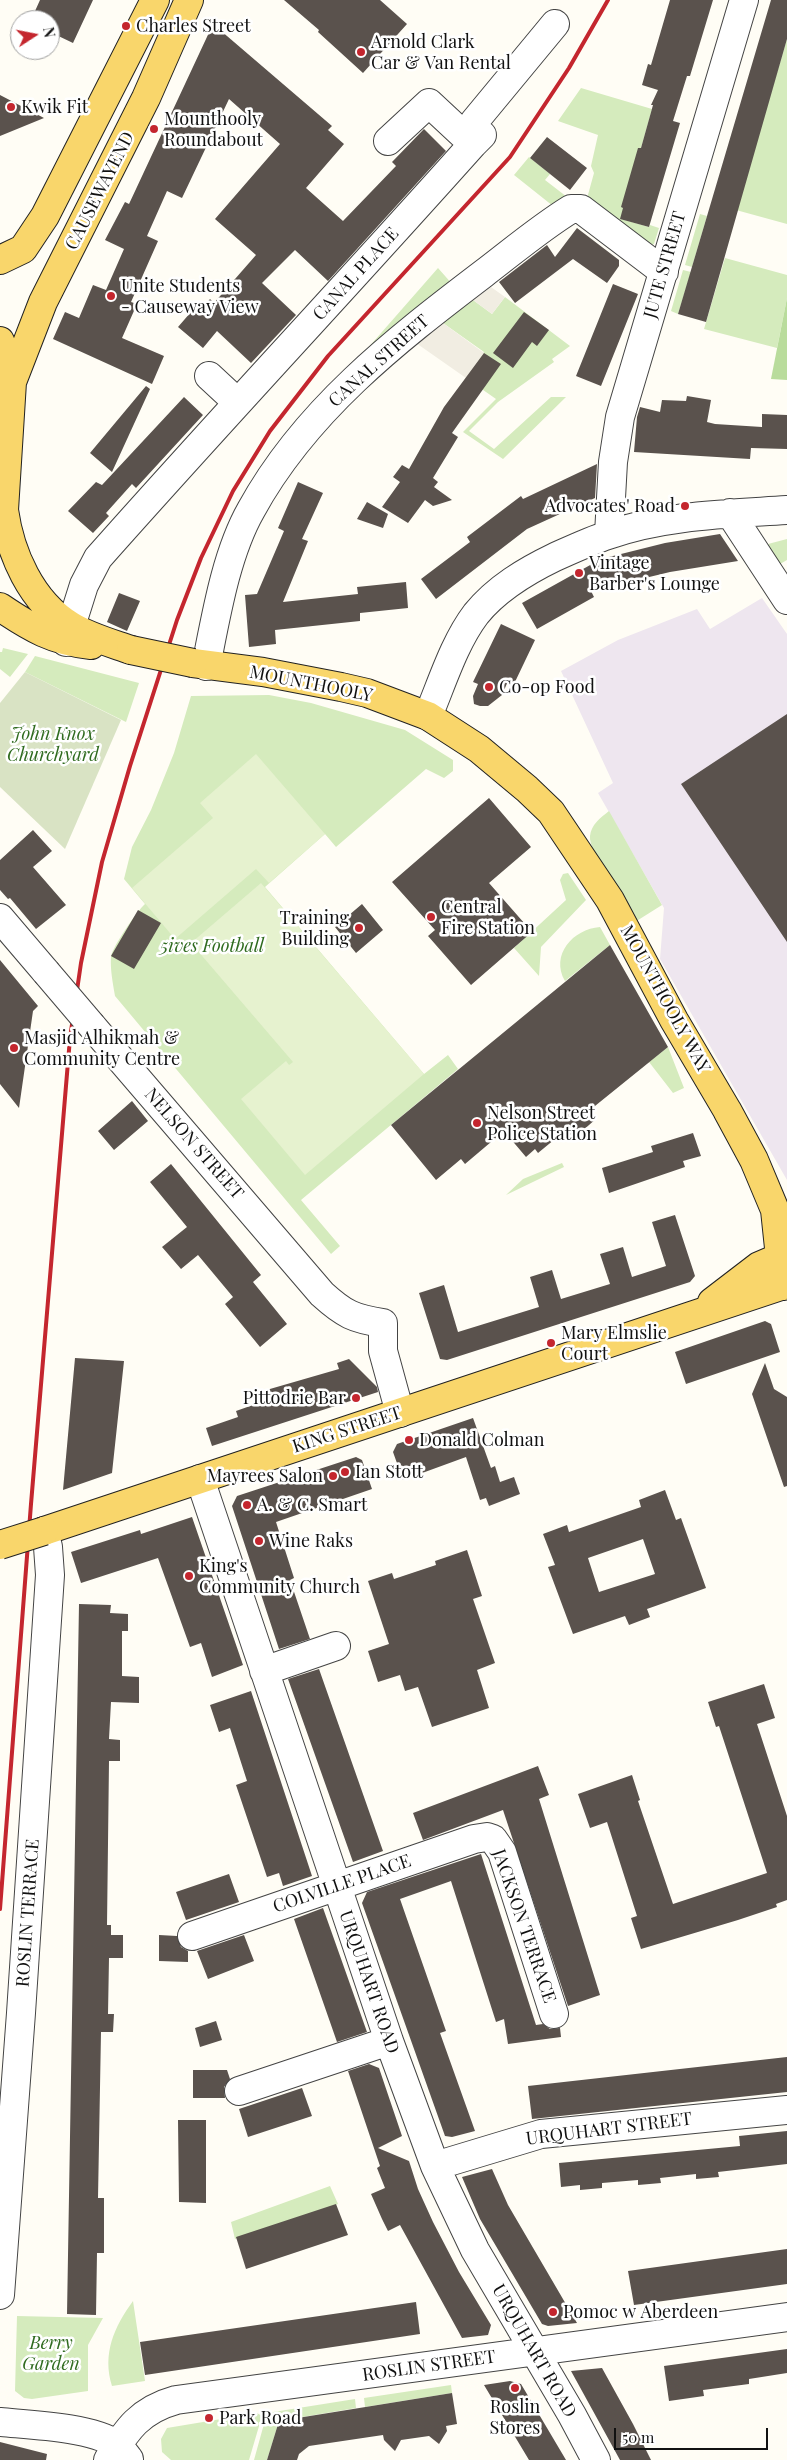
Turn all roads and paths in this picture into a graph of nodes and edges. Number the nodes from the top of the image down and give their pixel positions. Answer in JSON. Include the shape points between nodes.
{"nodes":[{"id":1,"x":155,"y":0,"type":"edge"},
{"id":2,"x":189,"y":0,"type":"edge"},
{"id":3,"x":744,"y":0,"type":"edge"},
{"id":4,"x":555,"y":24,"type":"dead end"},
{"id":5,"x":502,"y":112,"type":"dead end"},
{"id":6,"x":388,"y":141,"type":"dead end"},
{"id":7,"x":473,"y":144,"type":"junction"},
{"id":8,"x":0,"y":260,"type":"edge"},
{"id":9,"x":664,"y":272,"type":"junction"},
{"id":10,"x":0,"y":341,"type":"edge"},
{"id":11,"x":209,"y":376,"type":"dead end"},
{"id":12,"x":12,"y":382,"type":"junction"},
{"id":13,"x":237,"y":402,"type":"junction"},
{"id":14,"x":787,"y":510,"type":"edge"},
{"id":15,"x":730,"y":514,"type":"junction"},
{"id":16,"x":2,"y":518,"type":"edge"},
{"id":17,"x":609,"y":534,"type":"junction"},
{"id":18,"x":787,"y":600,"type":"edge"},
{"id":19,"x":0,"y":607,"type":"edge"},
{"id":20,"x":68,"y":634,"type":"junction"},
{"id":21,"x":200,"y":664,"type":"junction"},
{"id":22,"x":428,"y":716,"type":"junction"},
{"id":23,"x":479,"y":750,"type":"joint"},
{"id":24,"x":0,"y":918,"type":"edge"},
{"id":25,"x":784,"y":1255,"type":"edge"},
{"id":26,"x":786,"y":1289,"type":"edge"},
{"id":27,"x":695,"y":1315,"type":"junction"},
{"id":28,"x":400,"y":1413,"type":"junction"},
{"id":29,"x":200,"y":1479,"type":"junction"},
{"id":30,"x":44,"y":1531,"type":"junction"},
{"id":31,"x":0,"y":1545,"type":"edge"},
{"id":32,"x":336,"y":1646,"type":"dead end"},
{"id":33,"x":264,"y":1671,"type":"junction"},
{"id":34,"x":493,"y":1838,"type":"joint"},
{"id":35,"x":336,"y":1887,"type":"junction"},
{"id":36,"x":192,"y":1936,"type":"dead end"},
{"id":37,"x":554,"y":2014,"type":"dead end"},
{"id":38,"x":389,"y":2042,"type":"junction"},
{"id":39,"x":239,"y":2091,"type":"dead end"},
{"id":40,"x":787,"y":2110,"type":"edge"},
{"id":41,"x":435,"y":2166,"type":"junction"},
{"id":42,"x":0,"y":2295,"type":"edge"},
{"id":43,"x":787,"y":2317,"type":"edge"},
{"id":44,"x":534,"y":2352,"type":"junction"},
{"id":45,"x":0,"y":2422,"type":"edge"},
{"id":46,"x":118,"y":2455,"type":"edge"},
{"id":47,"x":596,"y":2460,"type":"edge"}],
"edges":[{"from":1,"to":8,"type":"main road","name":"CAUSEWAYEND","via":[[42,222],[23,249]]},
{"from":2,"to":12,"type":"main road","name":"CAUSEWAYEND","via":[[146,98],[43,302]]},
{"from":3,"to":9,"type":"street","name":"JUTE STREET"},
{"from":4,"to":7,"type":"street","via":[[474,122]]},
{"from":5,"to":7,"type":"street","name":"CANAL PLACE"},
{"from":6,"to":7,"type":"street","via":[[429,104]]},
{"from":7,"to":13,"type":"street","name":"CANAL PLACE"},
{"from":9,"to":17,"type":"street","name":"JUTE STREET","via":[[620,417],[613,462]]},
{"from":9,"to":21,"type":"street","name":"CANAL STREET","via":[[581,209],[571,208],[373,362],[315,421],[272,476],[250,511]]},
{"from":10,"to":12,"type":"main road"},
{"from":11,"to":13,"type":"street"},
{"from":12,"to":16,"type":"main road"},
{"from":13,"to":20,"type":"street","name":"CANAL PLACE","via":[[98,558],[84,585]]},
{"from":14,"to":15,"type":"street"},
{"from":15,"to":17,"type":"street","via":[[657,523]]},
{"from":15,"to":18,"type":"street"},
{"from":16,"to":20,"type":"main road","via":[[26,577]]},
{"from":17,"to":22,"type":"street","via":[[536,566],[495,595],[463,635]]},
{"from":19,"to":20,"type":"main road","name":"MOUNTHOOLY","via":[[28,626]]},
{"from":20,"to":21,"type":"main road","name":"MOUNTHOOLY","bridge":true},
{"from":21,"to":22,"type":"main road","name":"MOUNTHOOLY","via":[[341,686]]},
{"from":22,"to":23,"type":"main road","name":"MOUNTHOOLY"},
{"from":23,"to":25,"type":"main road","name":"MOUNTHOOLY WAY","via":[[551,812],[610,900],[754,1160],[775,1210]]},
{"from":24,"to":28,"type":"street","name":"NELSON STREET","bridge":true,"via":[[322,1294],[352,1317],[384,1322],[383,1351]]},
{"from":25,"to":26,"type":"main road","name":"MOUNTHOOLY WAY"},
{"from":25,"to":27,"type":"main road","name":"KING STREET","via":[[759,1266]]},
{"from":26,"to":27,"type":"main road","name":"KING STREET"},
{"from":27,"to":28,"type":"main road","name":"KING STREET"},
{"from":28,"to":29,"type":"main road","name":"KING STREET"},
{"from":29,"to":30,"type":"main road","name":"KING STREET"},
{"from":29,"to":33,"type":"street","name":"URQUHART ROAD"},
{"from":30,"to":31,"type":"main road","name":"KING STREET","bridge":true},
{"from":30,"to":42,"type":"street","name":"ROSLIN TERRACE","via":[[50,1575]]},
{"from":32,"to":33,"type":"street"},
{"from":33,"to":35,"type":"street","name":"URQUHART ROAD"},
{"from":34,"to":35,"type":"street","name":"COLVILLE PLACE","via":[[474,1839]]},
{"from":34,"to":37,"type":"street","name":"JACKSON TERRACE","via":[[502,1852]]},
{"from":35,"to":36,"type":"street","name":"COLVILLE PLACE"},
{"from":35,"to":38,"type":"street","name":"URQUHART ROAD"},
{"from":38,"to":39,"type":"street"},
{"from":38,"to":41,"type":"street","name":"URQUHART ROAD"},
{"from":40,"to":41,"type":"street","name":"URQUHART STREET","via":[[541,2134]]},
{"from":41,"to":44,"type":"street","name":"URQUHART ROAD","via":[[475,2250]]},
{"from":43,"to":44,"type":"street","name":"ROSLIN STREET"},
{"from":44,"to":46,"type":"street","name":"ROSLIN STREET","via":[[176,2400],[158,2405],[140,2416]]},
{"from":44,"to":47,"type":"street","name":"URQUHART ROAD"},
{"from":45,"to":46,"type":"street","via":[[88,2433],[104,2438]]}]}
